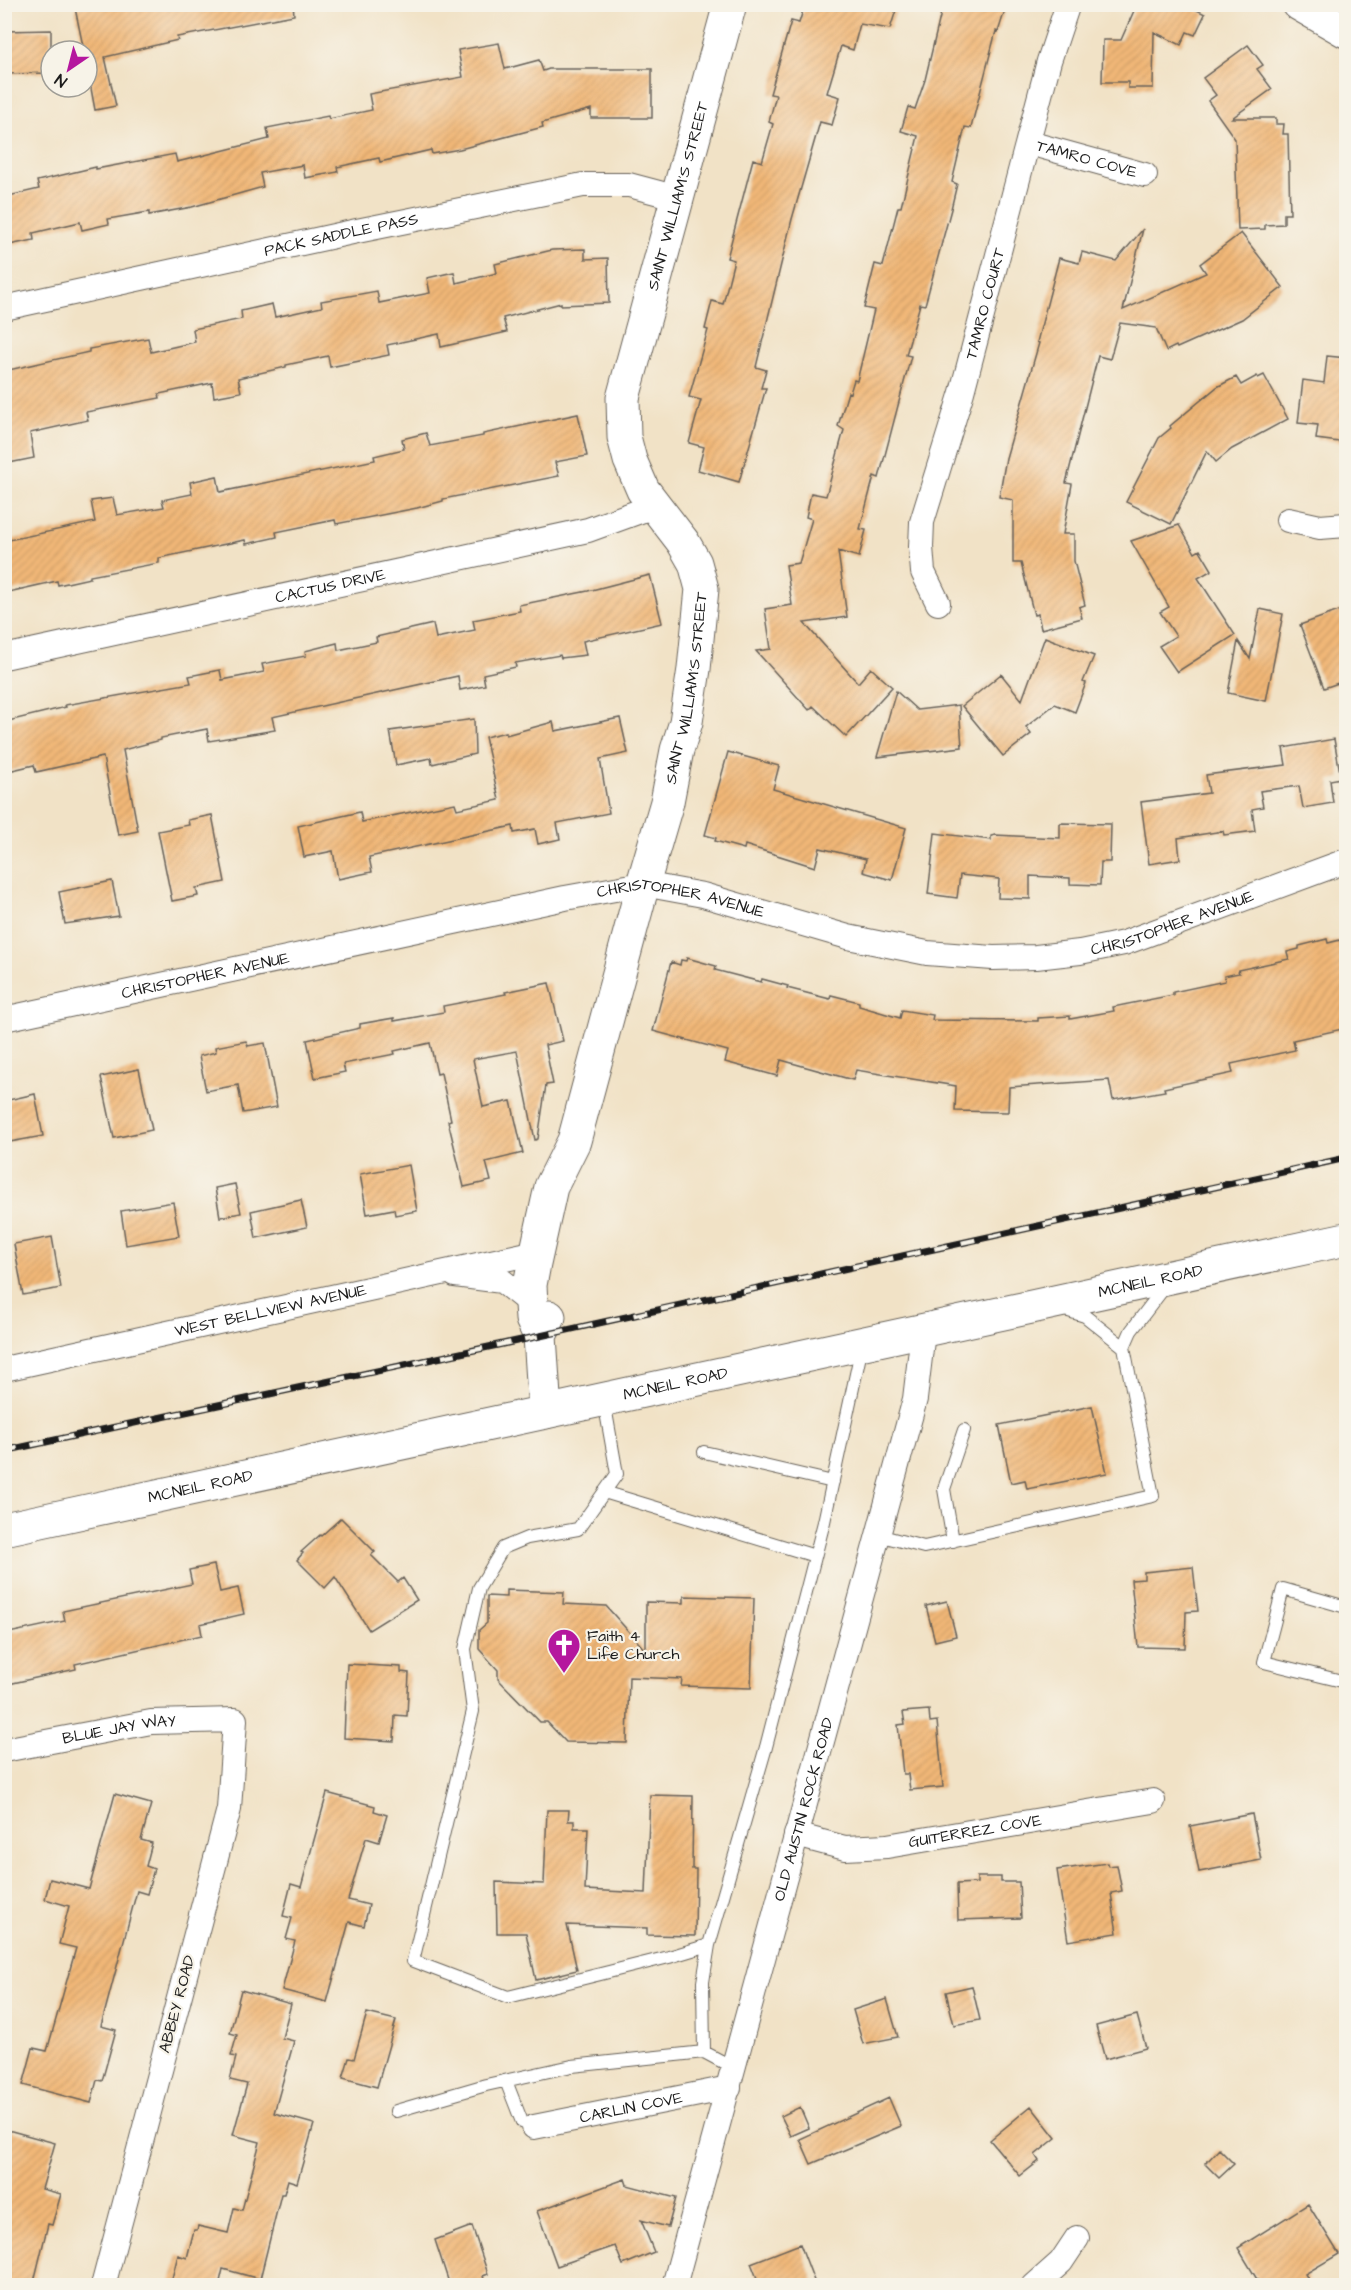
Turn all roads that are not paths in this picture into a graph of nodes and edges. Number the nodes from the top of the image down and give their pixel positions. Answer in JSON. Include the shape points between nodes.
{"nodes":[{"id":1,"x":730,"y":4,"type":"edge"},
{"id":2,"x":1068,"y":4,"type":"edge"},
{"id":3,"x":1299,"y":4,"type":"edge"},
{"id":4,"x":1347,"y":31,"type":"edge"},
{"id":5,"x":1029,"y":143,"type":"junction"},
{"id":6,"x":1145,"y":176,"type":"dead end"},
{"id":7,"x":678,"y":198,"type":"junction"},
{"id":8,"x":4,"y":308,"type":"edge"},
{"id":9,"x":654,"y":506,"type":"junction"},
{"id":10,"x":1288,"y":520,"type":"dead end"},
{"id":11,"x":1347,"y":525,"type":"edge"},
{"id":12,"x":938,"y":603,"type":"dead end"},
{"id":13,"x":4,"y":657,"type":"edge"},
{"id":14,"x":1347,"y":861,"type":"edge"},
{"id":15,"x":643,"y":884,"type":"junction"},
{"id":16,"x":4,"y":1018,"type":"edge"},
{"id":17,"x":574,"y":1142,"type":"junction"},
{"id":18,"x":1347,"y":1239,"type":"edge"},
{"id":19,"x":537,"y":1252,"type":"junction"},
{"id":20,"x":438,"y":1273,"type":"junction"},
{"id":21,"x":1172,"y":1277,"type":"junction"},
{"id":22,"x":531,"y":1304,"type":"junction"},
{"id":23,"x":1048,"y":1304,"type":"junction"},
{"id":24,"x":923,"y":1332,"type":"junction"},
{"id":25,"x":540,"y":1336,"type":"junction"},
{"id":26,"x":863,"y":1344,"type":"junction"},
{"id":27,"x":1124,"y":1347,"type":"junction"},
{"id":28,"x":4,"y":1369,"type":"edge"},
{"id":29,"x":604,"y":1400,"type":"junction"},
{"id":30,"x":545,"y":1412,"type":"junction"},
{"id":31,"x":964,"y":1430,"type":"dead end"},
{"id":32,"x":704,"y":1452,"type":"dead end"},
{"id":33,"x":833,"y":1482,"type":"junction"},
{"id":34,"x":604,"y":1492,"type":"junction"},
{"id":35,"x":4,"y":1529,"type":"edge"},
{"id":36,"x":878,"y":1535,"type":"junction"},
{"id":37,"x":953,"y":1540,"type":"junction"},
{"id":38,"x":816,"y":1556,"type":"junction"},
{"id":39,"x":1347,"y":1607,"type":"edge"},
{"id":40,"x":1347,"y":1682,"type":"edge"},
{"id":41,"x":235,"y":1720,"type":"joint"},
{"id":42,"x":4,"y":1750,"type":"edge"},
{"id":43,"x":1153,"y":1800,"type":"dead end"},
{"id":44,"x":796,"y":1836,"type":"junction"},
{"id":45,"x":709,"y":1945,"type":"junction"},
{"id":46,"x":704,"y":2052,"type":"junction"},
{"id":47,"x":731,"y":2078,"type":"junction"},
{"id":48,"x":506,"y":2081,"type":"junction"},
{"id":49,"x":396,"y":2111,"type":"dead end"},
{"id":50,"x":534,"y":2127,"type":"joint"},
{"id":51,"x":1077,"y":2238,"type":"dead end"},
{"id":52,"x":103,"y":2286,"type":"edge"},
{"id":53,"x":674,"y":2286,"type":"edge"},
{"id":54,"x":1034,"y":2286,"type":"edge"}],
"edges":[{"from":1,"to":7,"type":"street","name":"SAINT WILLIAM'S STREET"},
{"from":2,"to":5,"type":"street","name":"TAMRO COURT"},
{"from":3,"to":4,"type":"street"},
{"from":5,"to":6,"type":"street","name":"TAMRO COVE"},
{"from":5,"to":12,"type":"street","name":"TAMRO COURT","via":[[962,393],[922,522],[923,572]]},
{"from":7,"to":8,"type":"street","name":"PACK SADDLE PASS","via":[[629,185],[583,185]]},
{"from":7,"to":9,"type":"street","name":"SAINT WILLIAM'S STREET","via":[[623,398],[624,437],[630,460]]},
{"from":9,"to":13,"type":"street","name":"CACTUS DRIVE","via":[[588,530]]},
{"from":9,"to":15,"type":"street","name":"SAINT WILLIAM'S STREET","via":[[695,562],[702,589],[686,722],[668,802]]},
{"from":10,"to":11,"type":"street","via":[[1320,527]]},
{"from":14,"to":15,"type":"street","name":"CHRISTOPHER AVENUE","via":[[1124,943],[1036,957],[927,954],[848,937],[703,895]]},
{"from":15,"to":16,"type":"street","name":"CHRISTOPHER AVENUE"},
{"from":15,"to":17,"type":"street","name":"SAINT WILLIAM'S STREET"},
{"from":17,"to":19,"type":"street","name":"SAINT WILLIAM'S STREET","via":[[552,1187]]},
{"from":17,"to":25,"type":"street","name":"SAINT WILLIAM'S STREET","via":[[570,1209],[546,1299],[550,1316]]},
{"from":18,"to":21,"type":"street","name":"MCNEIL ROAD"},
{"from":19,"to":20,"type":"street","name":"WEST BELLVIEW AVENUE"},
{"from":19,"to":22,"type":"street","name":"SAINT WILLIAM'S STREET","via":[[530,1285]]},
{"from":20,"to":22,"type":"street","via":[[502,1281]]},
{"from":20,"to":28,"type":"street","name":"WEST BELLVIEW AVENUE"},
{"from":21,"to":23,"type":"street","name":"MCNEIL ROAD"},
{"from":21,"to":27,"type":"lane","via":[[1131,1331]]},
{"from":22,"to":25,"type":"street","name":"SAINT WILLIAM'S STREET","via":[[532,1319]]},
{"from":23,"to":24,"type":"street","name":"MCNEIL ROAD"},
{"from":23,"to":27,"type":"lane","via":[[1085,1316]]},
{"from":24,"to":26,"type":"street","name":"MCNEIL ROAD"},
{"from":24,"to":36,"type":"street","name":"OLD AUSTIN ROCK ROAD","via":[[915,1399]]},
{"from":25,"to":30,"type":"street","name":"SAINT WILLIAM'S STREET"},
{"from":26,"to":29,"type":"street","name":"MCNEIL ROAD"},
{"from":26,"to":33,"type":"lane"},
{"from":27,"to":37,"type":"lane","via":[[1153,1496]]},
{"from":29,"to":30,"type":"street","name":"MCNEIL ROAD"},
{"from":29,"to":34,"type":"lane","via":[[617,1474]]},
{"from":30,"to":35,"type":"street","name":"MCNEIL ROAD"},
{"from":31,"to":37,"type":"lane","via":[[944,1489]]},
{"from":32,"to":33,"type":"lane"},
{"from":33,"to":38,"type":"lane"},
{"from":34,"to":38,"type":"lane"},
{"from":34,"to":45,"type":"lane","via":[[578,1529],[527,1538],[502,1548],[479,1588],[465,1649],[473,1711],[413,1961],[508,1997]]},
{"from":36,"to":37,"type":"lane","via":[[924,1547]]},
{"from":36,"to":44,"type":"street","name":"OLD AUSTIN ROCK ROAD"},
{"from":38,"to":45,"type":"lane"},
{"from":39,"to":40,"type":"lane","via":[[1283,1589],[1264,1662]]},
{"from":41,"to":42,"type":"street","name":"BLUE JAY WAY","via":[[151,1722]]},
{"from":41,"to":52,"type":"street","name":"ABBEY ROAD","via":[[229,1809]]},
{"from":43,"to":44,"type":"street","name":"GUITERREZ COVE","via":[[887,1846],[845,1848]]},
{"from":44,"to":47,"type":"street","name":"OLD AUSTIN ROCK ROAD"},
{"from":45,"to":46,"type":"lane","via":[[702,1982]]},
{"from":46,"to":47,"type":"lane"},
{"from":46,"to":48,"type":"lane","via":[[572,2066]]},
{"from":47,"to":50,"type":"street","name":"CARLIN COVE"},
{"from":47,"to":53,"type":"street","name":"OLD AUSTIN ROCK ROAD"},
{"from":48,"to":49,"type":"lane"},
{"from":48,"to":50,"type":"lane","via":[[522,2122]]},
{"from":51,"to":54,"type":"street","via":[[1061,2262]]}]}
